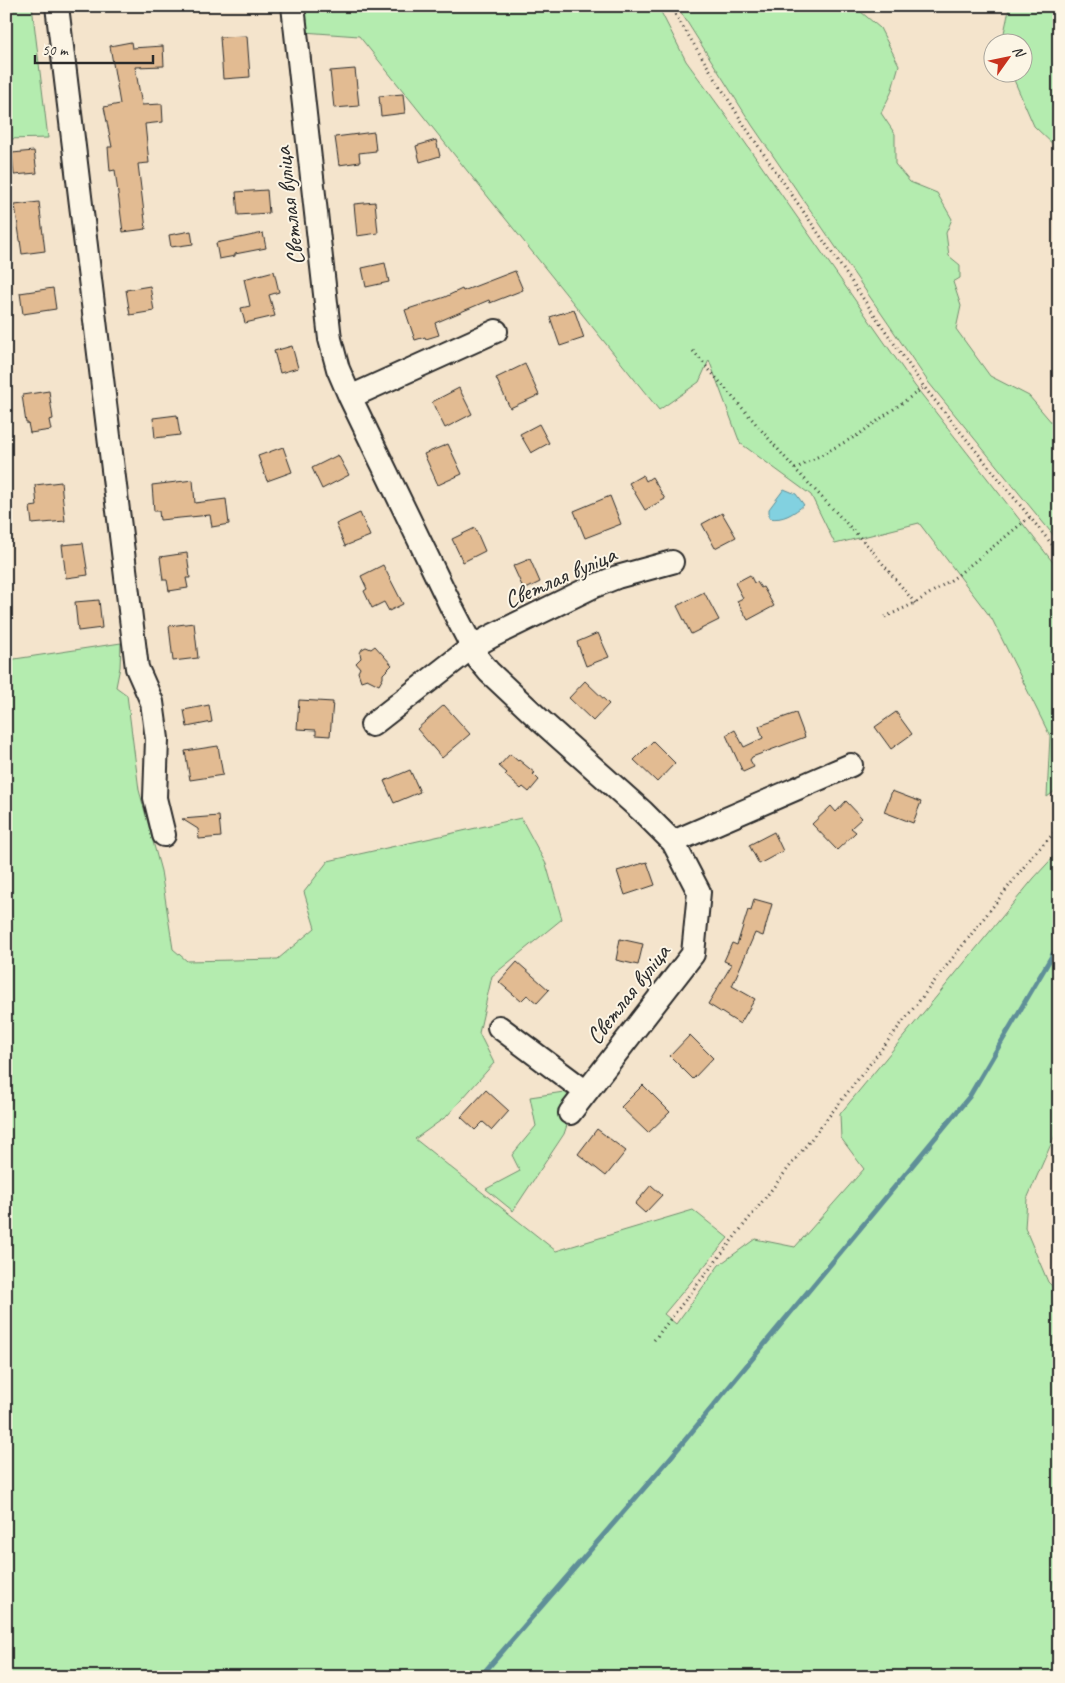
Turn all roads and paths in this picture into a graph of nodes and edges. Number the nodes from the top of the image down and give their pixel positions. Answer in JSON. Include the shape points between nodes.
{"nodes":[{"id":1,"x":57,"y":6,"type":"edge"},
{"id":2,"x":292,"y":6,"type":"edge"},
{"id":3,"x":670,"y":6,"type":"edge"},
{"id":4,"x":496,"y":331,"type":"dead end"},
{"id":5,"x":693,"y":351,"type":"dead end"},
{"id":6,"x":924,"y":386,"type":"junction"},
{"id":7,"x":350,"y":397,"type":"junction"},
{"id":8,"x":794,"y":469,"type":"junction"},
{"id":9,"x":1030,"y":517,"type":"junction"},
{"id":10,"x":1059,"y":553,"type":"edge"},
{"id":11,"x":672,"y":562,"type":"dead end"},
{"id":12,"x":915,"y":603,"type":"junction"},
{"id":13,"x":885,"y":617,"type":"dead end"},
{"id":14,"x":472,"y":647,"type":"junction"},
{"id":15,"x":372,"y":725,"type":"dead end"},
{"id":16,"x":851,"y":765,"type":"dead end"},
{"id":17,"x":1059,"y":828,"type":"edge"},
{"id":18,"x":164,"y":835,"type":"dead end"},
{"id":19,"x":673,"y":842,"type":"junction"},
{"id":20,"x":499,"y":1027,"type":"dead end"},
{"id":21,"x":586,"y":1092,"type":"junction"},
{"id":22,"x":570,"y":1113,"type":"dead end"},
{"id":23,"x":654,"y":1340,"type":"dead end"}],
"edges":[{"from":1,"to":18,"type":"street","via":[[137,668],[152,702],[157,739],[155,798]]},
{"from":2,"to":7,"type":"street","name":"Светлая вуліца","via":[[330,339]]},
{"from":3,"to":6,"type":"path","via":[[746,128]]},
{"from":4,"to":7,"type":"street"},
{"from":5,"to":8,"type":"path"},
{"from":6,"to":8,"type":"path","via":[[858,435]]},
{"from":6,"to":9,"type":"path"},
{"from":7,"to":14,"type":"street","name":"Светлая вуліца"},
{"from":8,"to":12,"type":"path","via":[[869,547]]},
{"from":9,"to":10,"type":"path"},
{"from":9,"to":12,"type":"path","via":[[954,578]]},
{"from":11,"to":14,"type":"street","name":"Светлая вуліца","via":[[592,587]]},
{"from":12,"to":13,"type":"path"},
{"from":14,"to":15,"type":"street","name":"Светлая вуліца"},
{"from":14,"to":19,"type":"street","name":"Светлая вуліца","via":[[489,672]]},
{"from":16,"to":19,"type":"street"},
{"from":17,"to":23,"type":"path","via":[[1034,854]]},
{"from":19,"to":21,"type":"street","name":"Светлая вуліца","via":[[699,892],[693,954]]},
{"from":20,"to":21,"type":"street"},
{"from":21,"to":22,"type":"street","name":"Светлая вуліца"}]}
